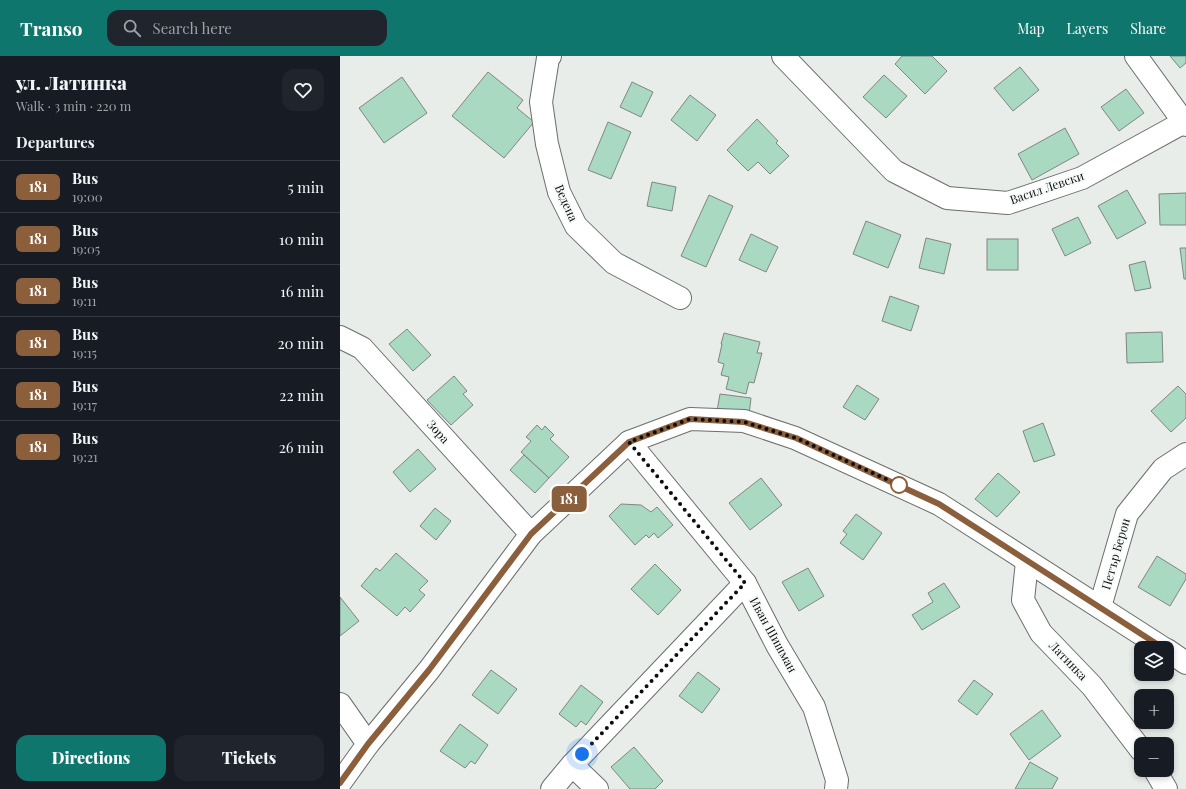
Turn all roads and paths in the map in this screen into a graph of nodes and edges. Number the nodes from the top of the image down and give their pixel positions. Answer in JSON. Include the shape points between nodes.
{"nodes":[{"id":1,"x":783,"y":56,"type":"edge"},
{"id":2,"x":1136,"y":56,"type":"edge"},
{"id":3,"x":548,"y":57,"type":"edge"},
{"id":4,"x":1185,"y":123,"type":"edge"},
{"id":5,"x":680,"y":298,"type":"dead end"},
{"id":6,"x":340,"y":336,"type":"edge"},
{"id":7,"x":629,"y":442,"type":"junction"},
{"id":8,"x":1186,"y":454,"type":"edge"},
{"id":9,"x":531,"y":534,"type":"junction"},
{"id":10,"x":1026,"y":561,"type":"junction"},
{"id":11,"x":745,"y":583,"type":"junction"},
{"id":12,"x":1100,"y":607,"type":"junction"},
{"id":13,"x":1152,"y":641,"type":"edge"},
{"id":14,"x":1174,"y":655,"type":"edge"},
{"id":15,"x":1186,"y":663,"type":"edge"},
{"id":16,"x":340,"y":704,"type":"edge"},
{"id":17,"x":1134,"y":741,"type":"edge"},
{"id":18,"x":368,"y":744,"type":"junction"},
{"id":19,"x":572,"y":766,"type":"junction"},
{"id":20,"x":1159,"y":777,"type":"edge"},
{"id":21,"x":340,"y":783,"type":"edge"},
{"id":22,"x":552,"y":789,"type":"edge"},
{"id":23,"x":597,"y":789,"type":"edge"},
{"id":24,"x":836,"y":789,"type":"edge"},
{"id":25,"x":1166,"y":789,"type":"edge"}],
"edges":[{"from":1,"to":4,"type":"street","name":"Васил Левски","via":[[894,171],[947,198],[1008,203],[1082,178]]},
{"from":2,"to":4,"type":"street"},
{"from":3,"to":5,"type":"street","name":"Ведена","via":[[541,102],[547,144],[558,192],[576,226],[614,263]]},
{"from":6,"to":9,"type":"street","name":"Зора","via":[[362,348]]},
{"from":7,"to":9,"type":"street"},
{"from":7,"to":10,"type":"street","via":[[690,419],[744,422],[796,438],[939,504]]},
{"from":7,"to":11,"type":"street","name":"Иван Шишман"},
{"from":8,"to":12,"type":"street","name":"Петър Берон","via":[[1163,469],[1127,514]]},
{"from":9,"to":18,"type":"street","via":[[429,670]]},
{"from":10,"to":12,"type":"street"},
{"from":10,"to":17,"type":"street","name":"Латинка","via":[[1023,600],[1040,633],[1092,686]]},
{"from":11,"to":19,"type":"street"},
{"from":11,"to":24,"type":"street","name":"Иван Шишман","via":[[777,645],[814,707],[837,780]]},
{"from":12,"to":13,"type":"street"},
{"from":14,"to":15,"type":"street"},
{"from":16,"to":18,"type":"street"},
{"from":18,"to":21,"type":"street"},
{"from":19,"to":22,"type":"street"},
{"from":19,"to":23,"type":"street"},
{"from":20,"to":25,"type":"street"}]}
